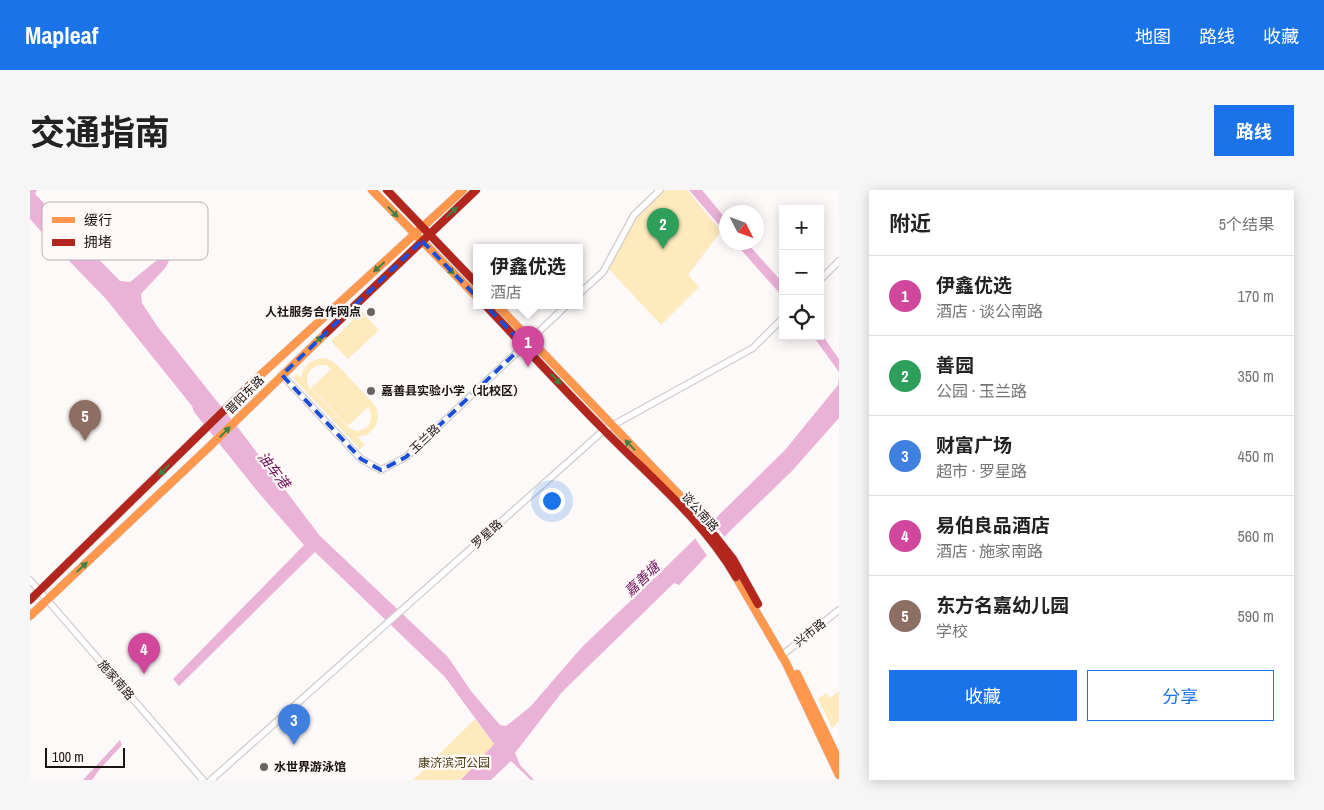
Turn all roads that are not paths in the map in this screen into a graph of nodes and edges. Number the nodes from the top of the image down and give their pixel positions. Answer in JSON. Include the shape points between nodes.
{"nodes":[{"id":1,"x":372,"y":190,"type":"edge"},
{"id":2,"x":387,"y":190,"type":"edge"},
{"id":3,"x":463,"y":190,"type":"edge"},
{"id":4,"x":476,"y":190,"type":"edge"},
{"id":5,"x":660,"y":190,"type":"edge"},
{"id":6,"x":422,"y":227,"type":"junction"},
{"id":7,"x":415,"y":234,"type":"junction"},
{"id":8,"x":429,"y":234,"type":"junction"},
{"id":9,"x":422,"y":241,"type":"junction"},
{"id":10,"x":839,"y":261,"type":"edge"},
{"id":11,"x":824,"y":276,"type":"edge"},
{"id":12,"x":473,"y":280,"type":"edge"},
{"id":13,"x":583,"y":290,"type":"edge"},
{"id":14,"x":473,"y":293,"type":"edge"},
{"id":15,"x":489,"y":309,"type":"edge"},
{"id":16,"x":500,"y":309,"type":"edge"},
{"id":17,"x":563,"y":309,"type":"edge"},
{"id":18,"x":779,"y":322,"type":"edge"},
{"id":19,"x":527,"y":342,"type":"junction"},
{"id":20,"x":282,"y":375,"type":"junction"},
{"id":21,"x":611,"y":426,"type":"junction"},
{"id":22,"x":604,"y":430,"type":"junction"},
{"id":23,"x":698,"y":519,"type":"junction"},
{"id":24,"x":30,"y":580,"type":"edge"},
{"id":25,"x":39,"y":591,"type":"junction"},
{"id":26,"x":30,"y":600,"type":"edge"},
{"id":27,"x":46,"y":600,"type":"junction"},
{"id":28,"x":839,"y":610,"type":"edge"},
{"id":29,"x":30,"y":616,"type":"edge"},
{"id":30,"x":784,"y":654,"type":"junction"},
{"id":31,"x":839,"y":761,"type":"edge"},
{"id":32,"x":839,"y":775,"type":"edge"},
{"id":33,"x":202,"y":780,"type":"edge"},
{"id":34,"x":211,"y":780,"type":"edge"}],
"edges":[{"from":1,"to":7,"type":"main road","one_way":true},
{"from":2,"to":6,"type":"main road"},
{"from":3,"to":6,"type":"main road","name":"晋阳东路"},
{"from":8,"to":4,"type":"main road","name":"晋阳东路","one_way":true},
{"from":5,"to":13,"type":"street","via":[[634,215],[603,272]]},
{"from":6,"to":7,"type":"main road","name":"晋阳东路"},
{"from":6,"to":8,"type":"main road"},
{"from":7,"to":9,"type":"main road"},
{"from":7,"to":25,"type":"main road","name":"晋阳东路","one_way":true,"via":[[233,402]]},
{"from":8,"to":9,"type":"main road","name":"晋阳东路"},
{"from":8,"to":12,"type":"main road"},
{"from":9,"to":14,"type":"main road","one_way":true},
{"from":20,"to":9,"type":"main road","name":"晋阳东路","one_way":true},
{"from":10,"to":11,"type":"street"},
{"from":15,"to":19,"type":"main road","name":"谈公南路"},
{"from":16,"to":19,"type":"main road","name":"谈公南路"},
{"from":17,"to":19,"type":"street","name":"玉兰路"},
{"from":18,"to":21,"type":"street","name":"罗星路","via":[[752,348]]},
{"from":19,"to":20,"type":"street","name":"玉兰路","via":[[406,457],[381,470],[361,459]]},
{"from":19,"to":21,"type":"main road","name":"谈公南路"},
{"from":19,"to":22,"type":"main road","name":"谈公南路","one_way":true},
{"from":27,"to":20,"type":"main road","name":"晋阳东路","one_way":true},
{"from":21,"to":22,"type":"street","name":"罗星路"},
{"from":23,"to":21,"type":"main road","name":"谈公南路","one_way":true},
{"from":22,"to":23,"type":"main road","name":"谈公南路"},
{"from":22,"to":34,"type":"street","name":"罗星路"},
{"from":23,"to":30,"type":"main road","name":"谈公南路","via":[[731,562]]},
{"from":24,"to":25,"type":"street","name":"施家南路"},
{"from":25,"to":26,"type":"main road","name":"晋阳东路"},
{"from":25,"to":27,"type":"street","name":"施家南路"},
{"from":27,"to":29,"type":"main road","name":"晋阳东路"},
{"from":27,"to":33,"type":"street","name":"施家南路"},
{"from":28,"to":30,"type":"street","name":"兴市路"},
{"from":30,"to":31,"type":"main road","name":"谈公南路"},
{"from":30,"to":32,"type":"main road","name":"谈公南路"}]}
